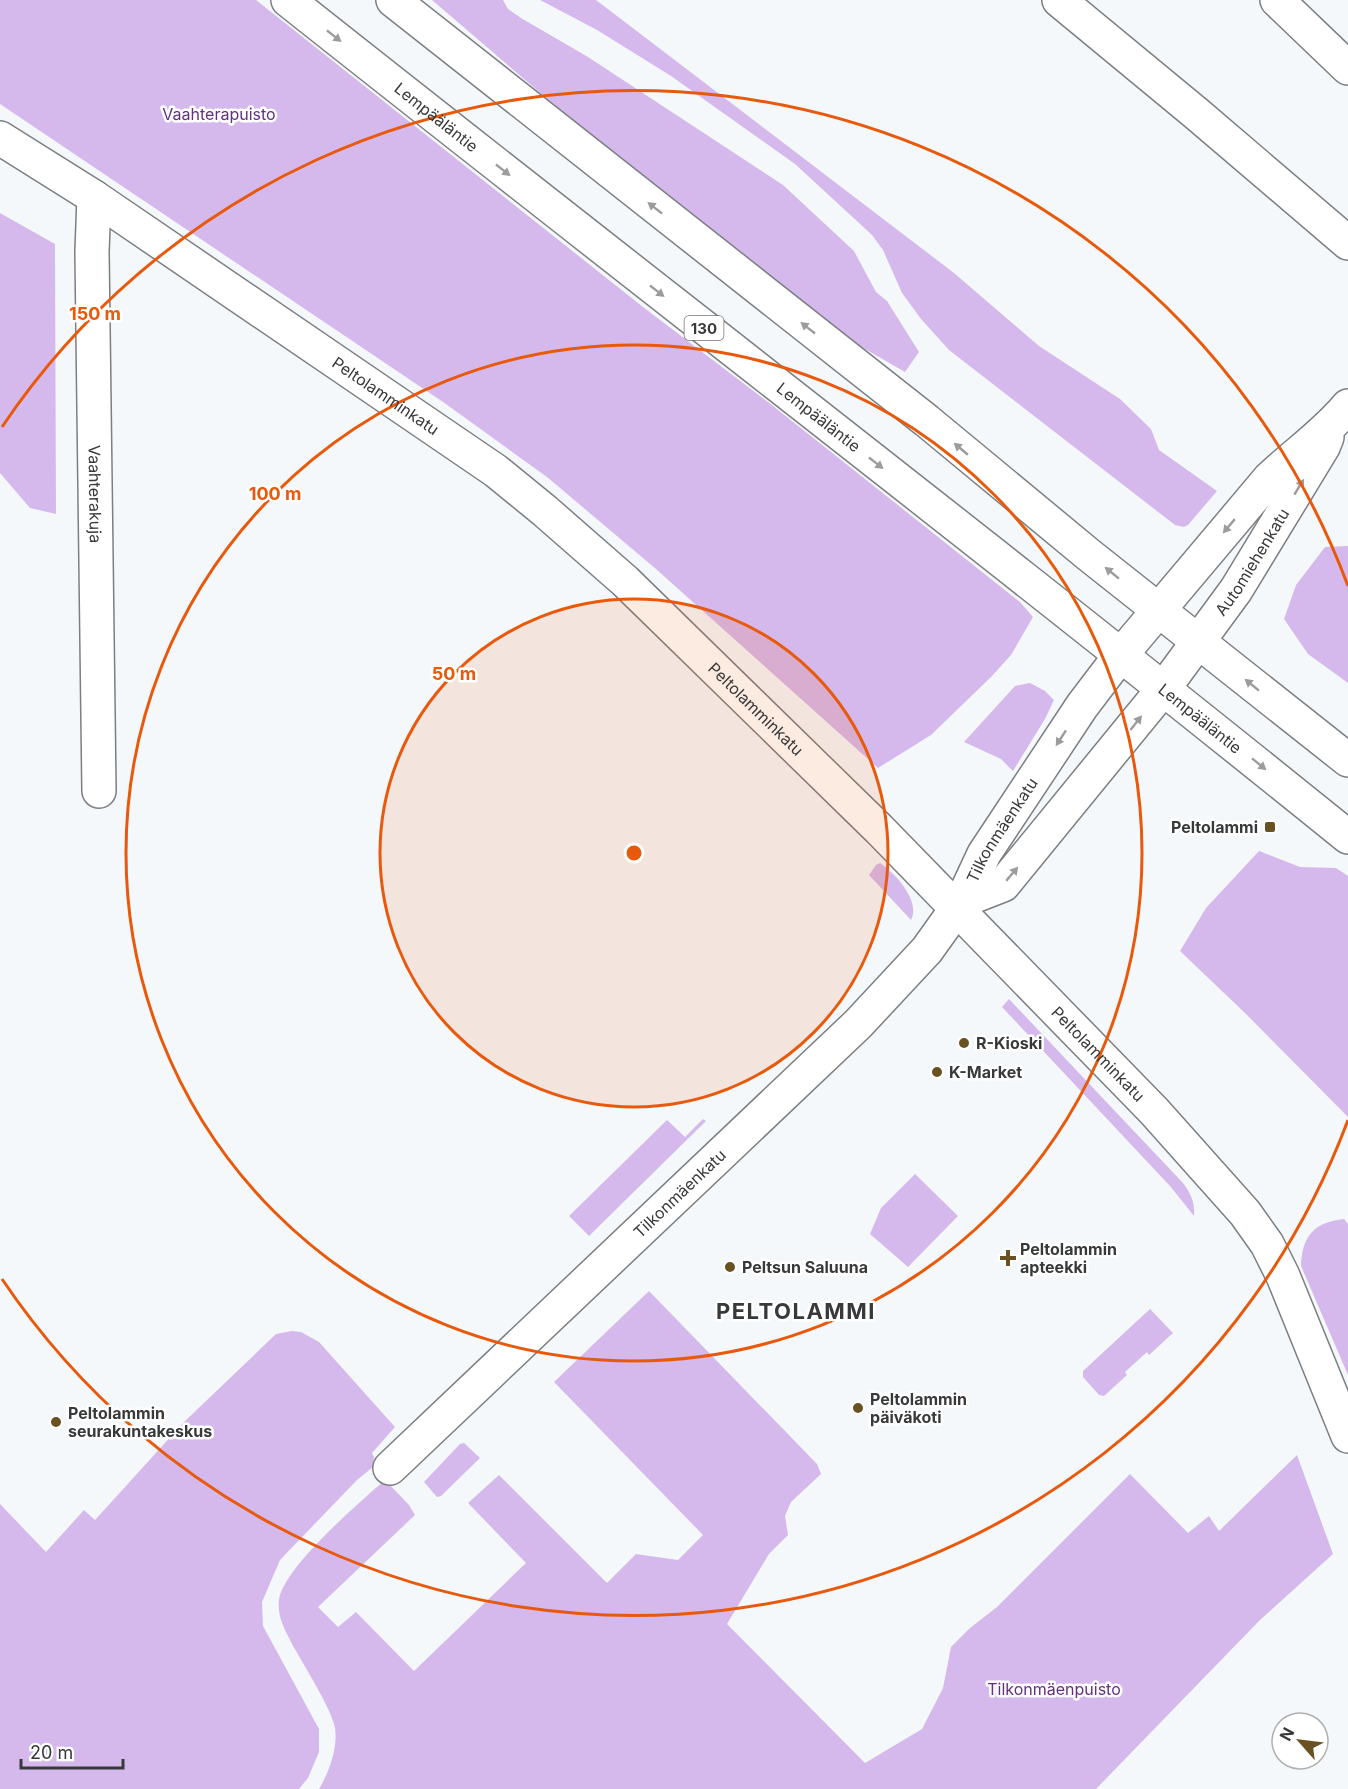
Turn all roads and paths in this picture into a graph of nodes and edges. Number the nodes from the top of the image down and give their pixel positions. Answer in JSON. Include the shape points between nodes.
{"nodes":[{"id":1,"x":288,"y":0,"type":"edge"},
{"id":2,"x":393,"y":0,"type":"edge"},
{"id":3,"x":1059,"y":0,"type":"edge"},
{"id":4,"x":1277,"y":0,"type":"edge"},
{"id":5,"x":1348,"y":68,"type":"edge"},
{"id":6,"x":0,"y":138,"type":"edge"},
{"id":7,"x":94,"y":197,"type":"junction"},
{"id":8,"x":1348,"y":243,"type":"edge"},
{"id":9,"x":1339,"y":416,"type":"edge"},
{"id":10,"x":1158,"y":609,"type":"junction"},
{"id":11,"x":1199,"y":642,"type":"junction"},
{"id":12,"x":1120,"y":656,"type":"junction"},
{"id":13,"x":1164,"y":688,"type":"junction"},
{"id":14,"x":1348,"y":760,"type":"edge"},
{"id":15,"x":99,"y":791,"type":"dead end"},
{"id":16,"x":1348,"y":837,"type":"edge"},
{"id":17,"x":959,"y":904,"type":"junction"},
{"id":18,"x":1348,"y":1436,"type":"edge"},
{"id":19,"x":390,"y":1468,"type":"dead end"}],
"edges":[{"from":1,"to":12,"type":"street","name":"Lempääläntie","number":"130","one_way":true},
{"from":10,"to":2,"type":"street","one_way":true,"via":[[927,420]]},
{"from":3,"to":8,"type":"street"},
{"from":4,"to":5,"type":"street"},
{"from":6,"to":7,"type":"street","name":"Peltolamminkatu"},
{"from":7,"to":15,"type":"street","name":"Vaahterakuja"},
{"from":7,"to":17,"type":"street","name":"Peltolamminkatu","via":[[496,471],[545,511],[625,581]]},
{"from":9,"to":10,"type":"street","name":"Automiehenkatu","one_way":true,"via":[[1269,479]]},
{"from":11,"to":9,"type":"street","name":"Automiehenkatu","one_way":true,"via":[[1236,590]]},
{"from":10,"to":11,"type":"street"},
{"from":10,"to":12,"type":"street","name":"Tilkonmäenkatu"},
{"from":11,"to":13,"type":"street","name":"Automiehenkatu"},
{"from":14,"to":11,"type":"street","one_way":true},
{"from":12,"to":13,"type":"street","name":"Lempääläntie","number":"130"},
{"from":12,"to":17,"type":"street","name":"Tilkonmäenkatu","one_way":true,"via":[[1082,706],[984,854]]},
{"from":13,"to":16,"type":"street","name":"Lempääläntie","number":"130","one_way":true},
{"from":17,"to":13,"type":"street","name":"Tilkonmäenkatu","one_way":true,"via":[[1003,885]]},
{"from":17,"to":18,"type":"street","name":"Peltolamminkatu","via":[[1245,1213],[1267,1244],[1287,1284]]},
{"from":17,"to":19,"type":"street","name":"Tilkonmäenkatu","via":[[927,950],[858,1024]]}]}
